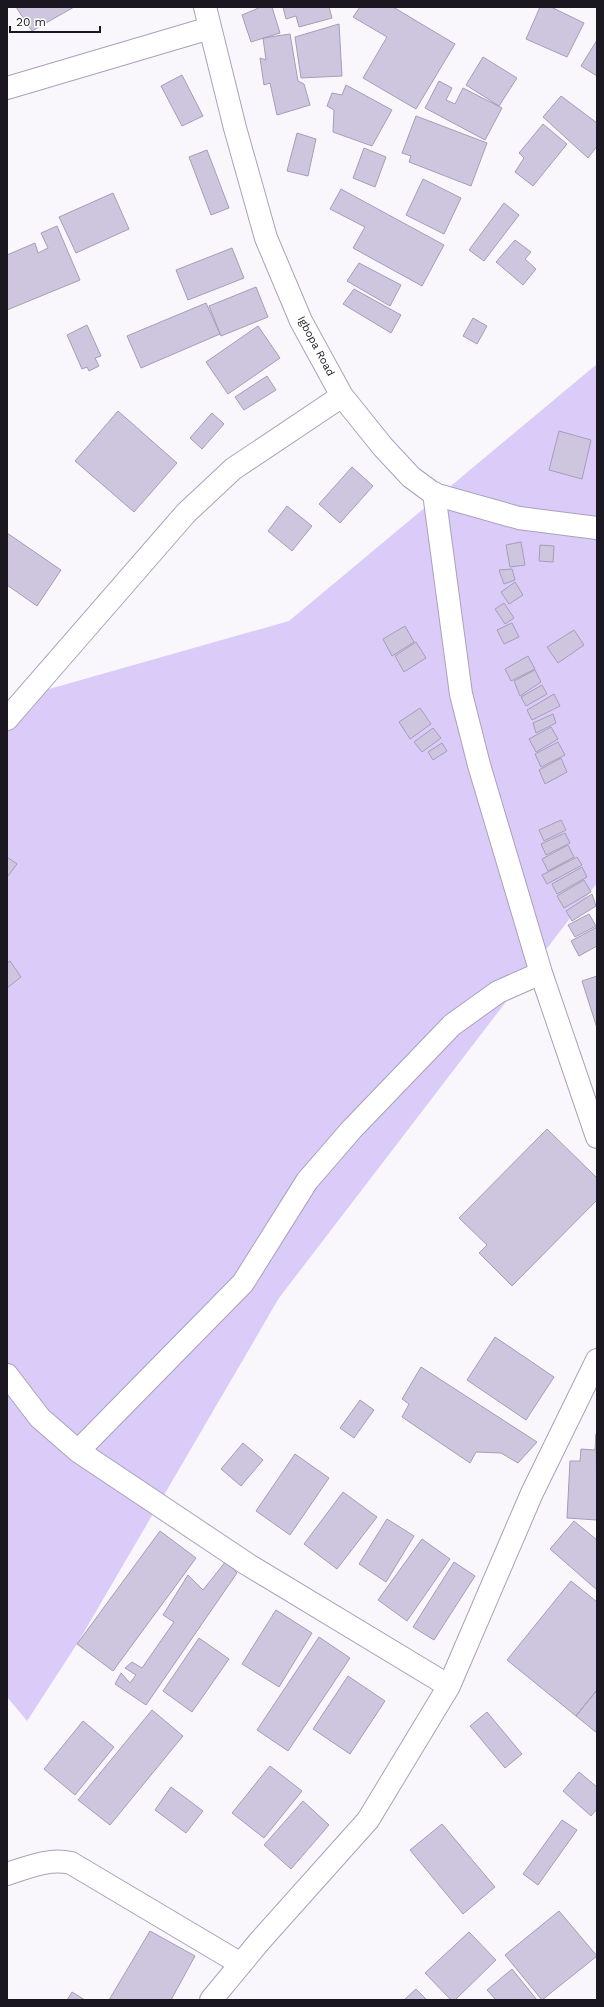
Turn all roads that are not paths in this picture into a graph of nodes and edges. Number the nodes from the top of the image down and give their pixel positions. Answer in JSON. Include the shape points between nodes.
{"nodes":[{"id":1,"x":205,"y":7,"type":"edge"},
{"id":2,"x":210,"y":28,"type":"junction"},
{"id":3,"x":7,"y":88,"type":"edge"},
{"id":4,"x":342,"y":396,"type":"junction"},
{"id":5,"x":434,"y":494,"type":"junction"},
{"id":6,"x":597,"y":528,"type":"edge"},
{"id":7,"x":7,"y":719,"type":"edge"},
{"id":8,"x":541,"y":973,"type":"junction"},
{"id":9,"x":590,"y":1095,"type":"edge"},
{"id":10,"x":597,"y":1138,"type":"edge"},
{"id":11,"x":597,"y":1360,"type":"edge"},
{"id":12,"x":7,"y":1375,"type":"edge"},
{"id":13,"x":78,"y":1452,"type":"junction"},
{"id":14,"x":449,"y":1686,"type":"junction"},
{"id":15,"x":7,"y":1874,"type":"edge"},
{"id":16,"x":241,"y":1964,"type":"junction"},
{"id":17,"x":211,"y":2000,"type":"edge"}],
"edges":[{"from":1,"to":2,"type":"street","name":"Igbopa Road"},
{"from":2,"to":3,"type":"street"},
{"from":2,"to":4,"type":"street","name":"Igbopa Road","via":[[266,238],[301,321]]},
{"from":4,"to":5,"type":"street","name":"Igbopa Road","via":[[411,477]]},
{"from":4,"to":7,"type":"street","via":[[233,469],[186,513]]},
{"from":5,"to":6,"type":"street","name":"Igbopa Road","via":[[519,518]]},
{"from":5,"to":8,"type":"street","via":[[461,694],[479,766]]},
{"from":8,"to":9,"type":"street"},
{"from":8,"to":13,"type":"street","via":[[498,992],[446,1031],[352,1129],[307,1181],[243,1283]]},
{"from":9,"to":10,"type":"street"},
{"from":11,"to":14,"type":"street","via":[[532,1492]]},
{"from":12,"to":13,"type":"street","via":[[40,1418]]},
{"from":13,"to":14,"type":"street","via":[[247,1564]]},
{"from":14,"to":16,"type":"street","via":[[368,1820]]},
{"from":15,"to":16,"type":"street","via":[[49,1861],[71,1863]]},
{"from":16,"to":17,"type":"street"}]}
